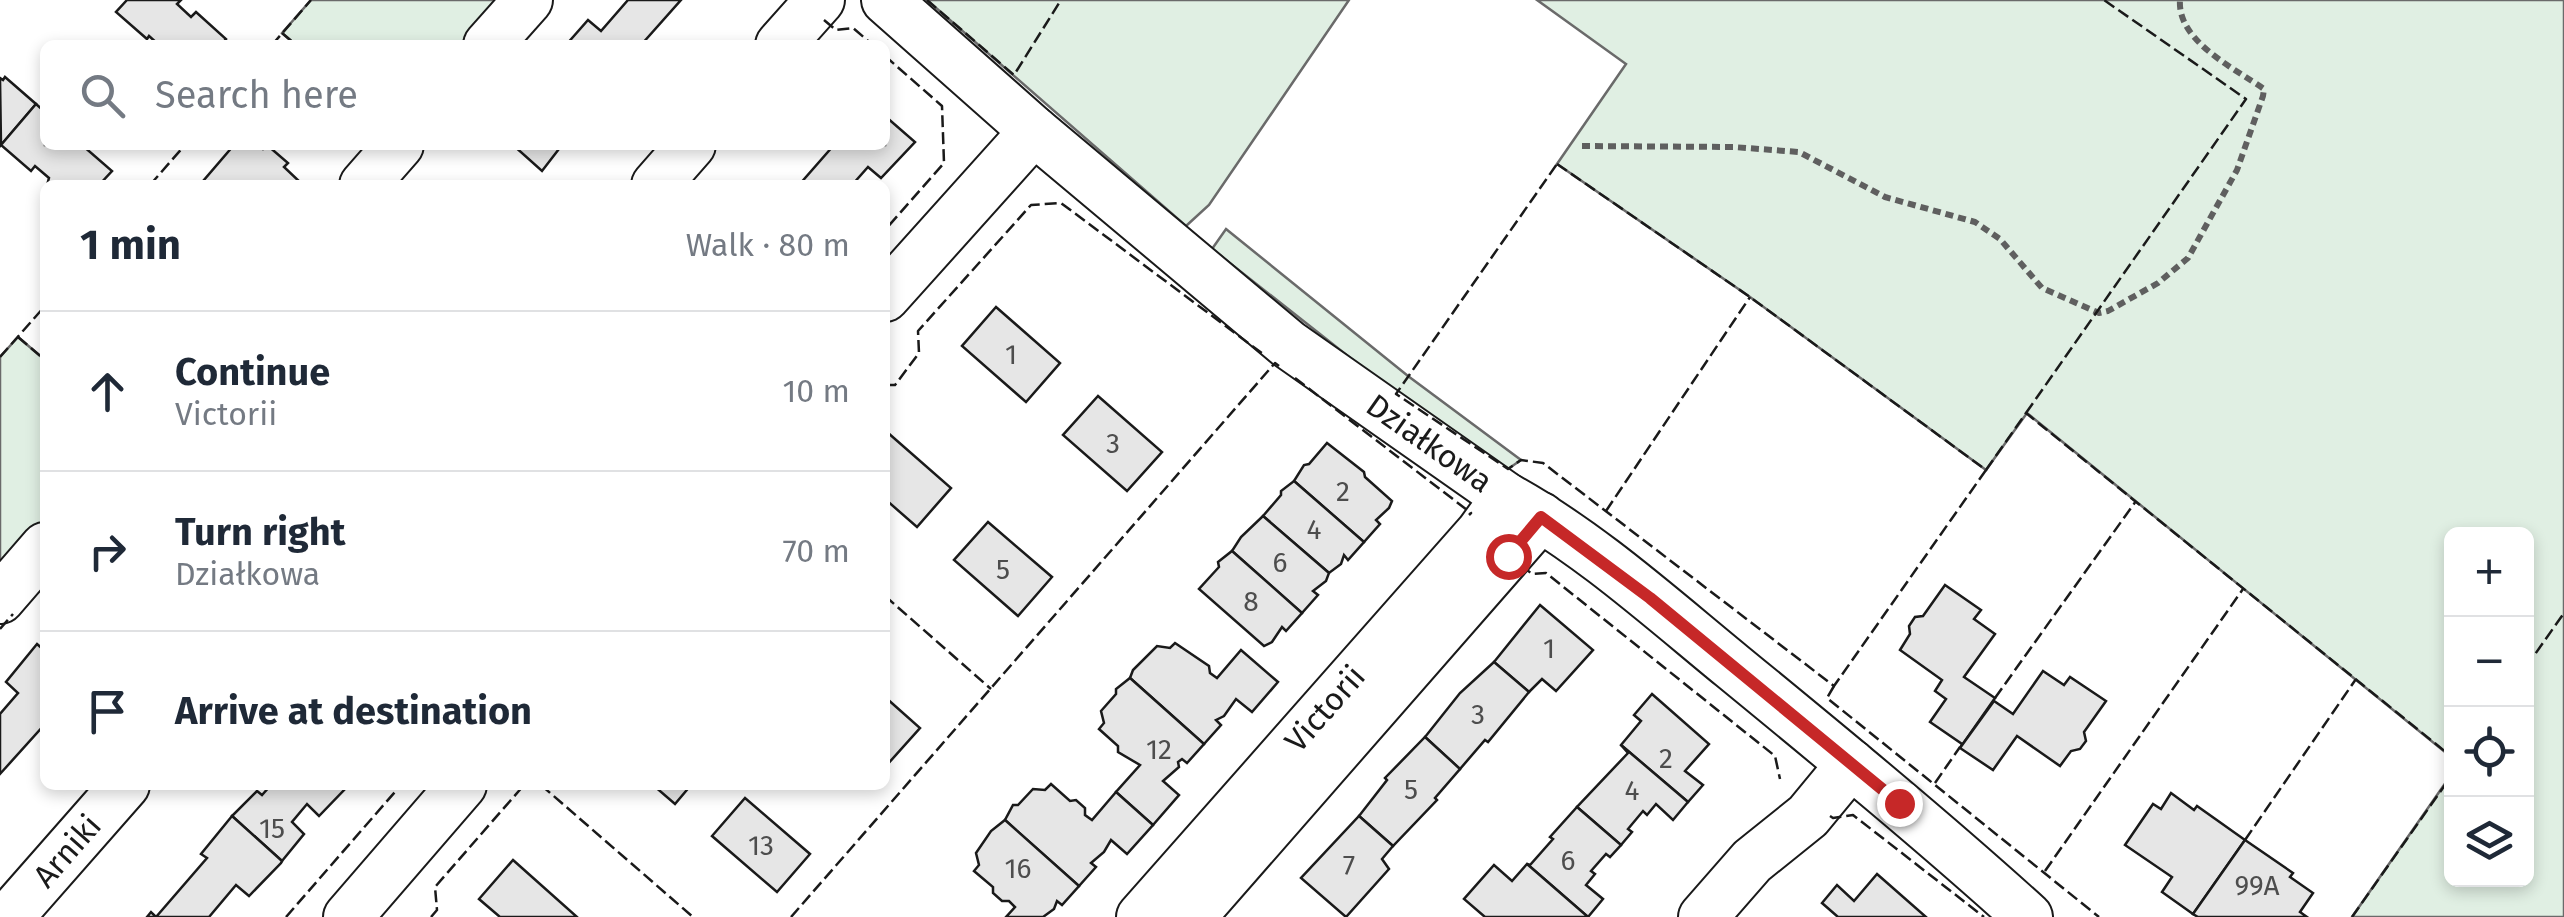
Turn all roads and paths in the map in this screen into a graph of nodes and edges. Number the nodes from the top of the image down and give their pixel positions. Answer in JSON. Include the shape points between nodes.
{"nodes":[{"id":1,"x":528,"y":0,"type":"edge"},
{"id":2,"x":820,"y":0,"type":"edge"},
{"id":3,"x":886,"y":0,"type":"edge"},
{"id":4,"x":2180,"y":0,"type":"edge"},
{"id":5,"x":492,"y":40,"type":"edge"},
{"id":6,"x":784,"y":40,"type":"edge"},
{"id":7,"x":1034,"y":131,"type":"junction"},
{"id":8,"x":1582,"y":146,"type":"dead end"},
{"id":9,"x":395,"y":150,"type":"edge"},
{"id":10,"x":688,"y":150,"type":"edge"},
{"id":11,"x":368,"y":180,"type":"edge"},
{"id":12,"x":660,"y":180,"type":"edge"},
{"id":13,"x":890,"y":292,"type":"edge"},
{"id":14,"x":1524,"y":507,"type":"junction"},
{"id":15,"x":40,"y":553,"type":"edge"},
{"id":16,"x":0,"y":598,"type":"edge"},
{"id":17,"x":1839,"y":754,"type":"junction"},
{"id":18,"x":122,"y":790,"type":"edge"},
{"id":19,"x":458,"y":790,"type":"edge"},
{"id":20,"x":9,"y":917,"type":"edge"},
{"id":21,"x":348,"y":917,"type":"edge"},
{"id":22,"x":1141,"y":917,"type":"edge"},
{"id":23,"x":1191,"y":917,"type":"edge"},
{"id":24,"x":1703,"y":917,"type":"edge"},
{"id":25,"x":2028,"y":917,"type":"edge"}],
"edges":[{"from":1,"to":5,"type":"street"},
{"from":2,"to":6,"type":"street"},
{"from":3,"to":7,"type":"street","name":"Działkowa"},
{"from":4,"to":8,"type":"path","via":[[2188,31],[2264,89],[2264,96],[2237,170],[2188,258],[2108,311],[2098,313],[2042,288],[2000,238],[1974,222],[1885,197],[1800,152]]},
{"from":7,"to":13,"type":"street"},
{"from":7,"to":14,"type":"street","name":"Działkowa","via":[[1288,344]]},
{"from":9,"to":11,"type":"street"},
{"from":10,"to":12,"type":"street"},
{"from":14,"to":17,"type":"street","name":"Działkowa","via":[[1650,598]]},
{"from":14,"to":22,"type":"street","name":"Victorii","via":[[1480,533]]},
{"from":14,"to":23,"type":"street","name":"Victorii"},
{"from":15,"to":16,"type":"street"},
{"from":17,"to":24,"type":"street","via":[[1799,824],[1752,861]]},
{"from":17,"to":25,"type":"street","name":"Działkowa"},
{"from":18,"to":20,"type":"street","name":"Arniki"},
{"from":19,"to":21,"type":"street"}]}
